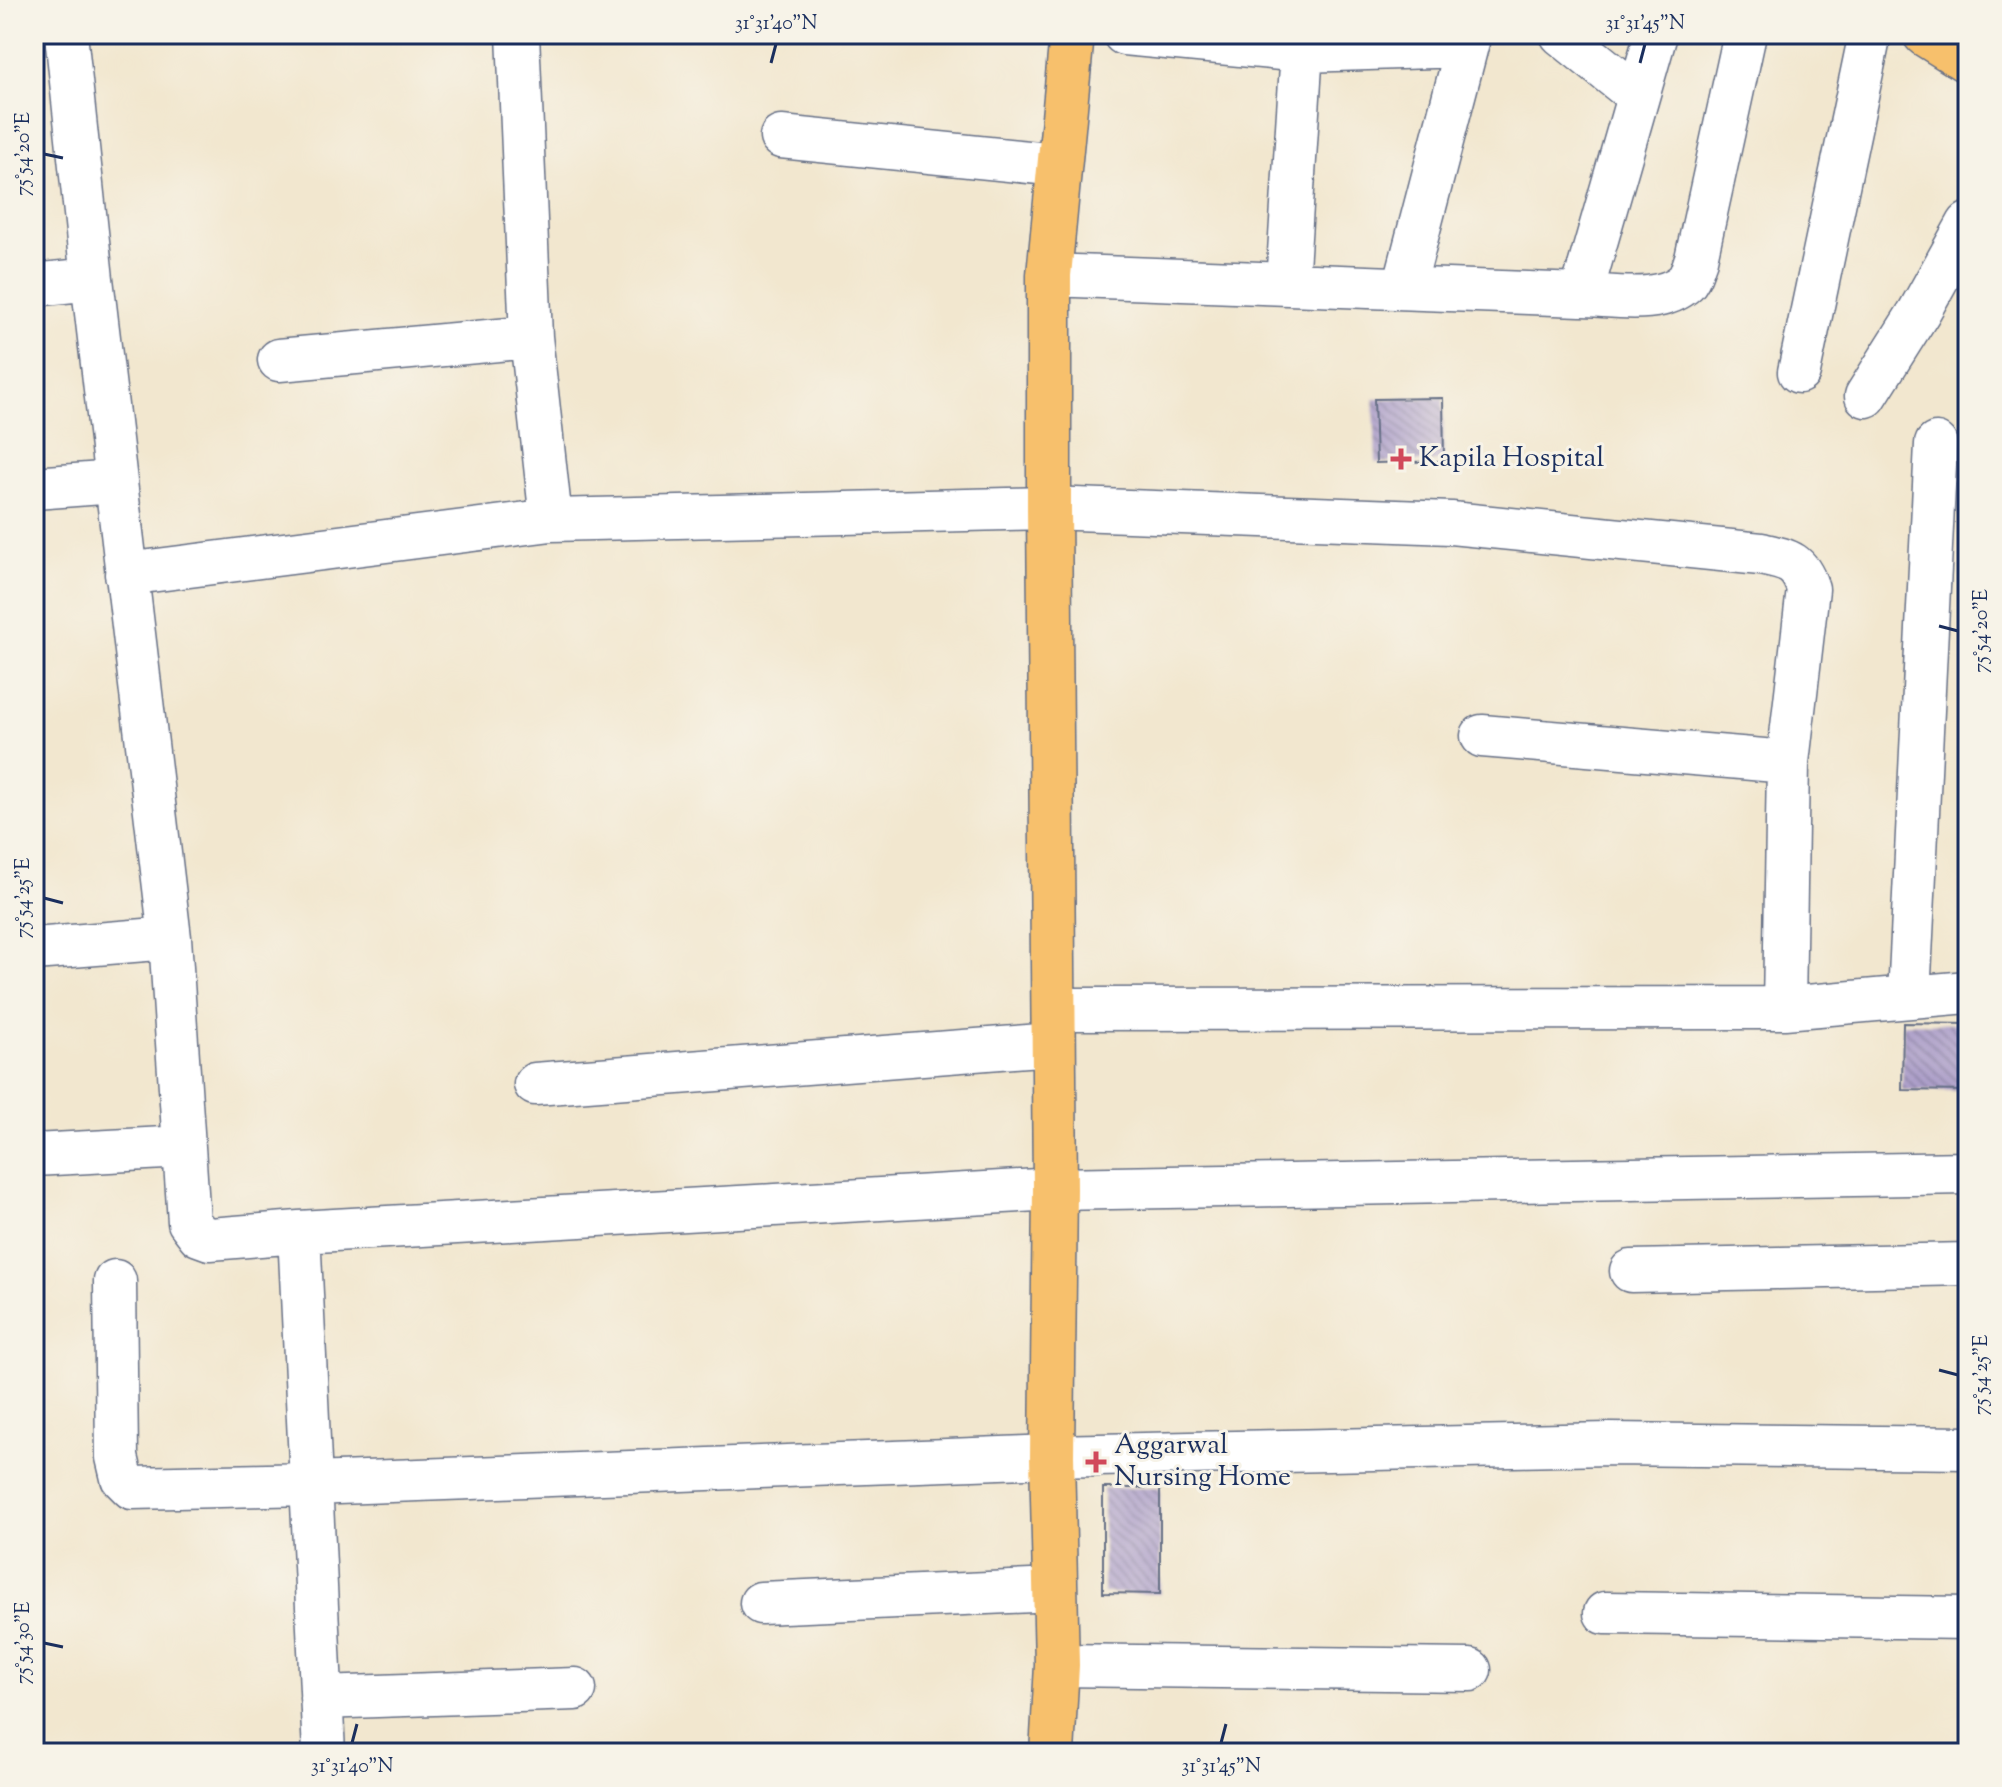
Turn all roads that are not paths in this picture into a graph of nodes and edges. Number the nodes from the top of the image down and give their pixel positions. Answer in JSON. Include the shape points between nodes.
{"nodes":[{"id":1,"x":66,"y":34,"type":"edge"},
{"id":2,"x":518,"y":34,"type":"edge"},
{"id":3,"x":1072,"y":34,"type":"edge"},
{"id":4,"x":1124,"y":34,"type":"edge"},
{"id":5,"x":1561,"y":34,"type":"edge"},
{"id":6,"x":1656,"y":34,"type":"edge"},
{"id":7,"x":1745,"y":34,"type":"edge"},
{"id":8,"x":1870,"y":34,"type":"edge"},
{"id":9,"x":1925,"y":34,"type":"edge"},
{"id":10,"x":1468,"y":40,"type":"edge"},
{"id":11,"x":1302,"y":42,"type":"edge"},
{"id":12,"x":1966,"y":56,"type":"edge"},
{"id":13,"x":1637,"y":95,"type":"junction"},
{"id":14,"x":781,"y":137,"type":"dead end"},
{"id":15,"x":1059,"y":165,"type":"junction"},
{"id":16,"x":1967,"y":227,"type":"edge"},
{"id":17,"x":1049,"y":275,"type":"junction"},
{"id":18,"x":92,"y":279,"type":"junction"},
{"id":19,"x":1287,"y":284,"type":"junction"},
{"id":20,"x":34,"y":285,"type":"edge"},
{"id":21,"x":1404,"y":287,"type":"junction"},
{"id":22,"x":1581,"y":295,"type":"junction"},
{"id":23,"x":531,"y":337,"type":"junction"},
{"id":24,"x":279,"y":360,"type":"dead end"},
{"id":25,"x":1799,"y":372,"type":"dead end"},
{"id":26,"x":1866,"y":396,"type":"dead end"},
{"id":27,"x":1936,"y":444,"type":"dead end"},
{"id":28,"x":116,"y":482,"type":"junction"},
{"id":29,"x":34,"y":488,"type":"edge"},
{"id":30,"x":1049,"y":508,"type":"junction"},
{"id":31,"x":551,"y":520,"type":"junction"},
{"id":32,"x":126,"y":574,"type":"junction"},
{"id":33,"x":1482,"y":736,"type":"dead end"},
{"id":34,"x":1788,"y":762,"type":"junction"},
{"id":35,"x":170,"y":938,"type":"junction"},
{"id":36,"x":34,"y":949,"type":"edge"},
{"id":37,"x":1968,"y":992,"type":"edge"},
{"id":38,"x":1909,"y":997,"type":"junction"},
{"id":39,"x":1784,"y":1008,"type":"junction"},
{"id":40,"x":1053,"y":1027,"type":"junction"},
{"id":41,"x":535,"y":1084,"type":"dead end"},
{"id":42,"x":184,"y":1147,"type":"junction"},
{"id":43,"x":34,"y":1155,"type":"edge"},
{"id":44,"x":1968,"y":1173,"type":"edge"},
{"id":45,"x":1055,"y":1189,"type":"junction"},
{"id":46,"x":299,"y":1232,"type":"junction"},
{"id":47,"x":1968,"y":1264,"type":"edge"},
{"id":48,"x":1631,"y":1271,"type":"dead end"},
{"id":49,"x":115,"y":1281,"type":"dead end"},
{"id":50,"x":1968,"y":1448,"type":"edge"},
{"id":51,"x":1052,"y":1456,"type":"junction"},
{"id":52,"x":311,"y":1484,"type":"junction"},
{"id":53,"x":1055,"y":1590,"type":"junction"},
{"id":54,"x":761,"y":1603,"type":"dead end"},
{"id":55,"x":1605,"y":1613,"type":"dead end"},
{"id":56,"x":1968,"y":1618,"type":"edge"},
{"id":57,"x":1057,"y":1665,"type":"junction"},
{"id":58,"x":1470,"y":1670,"type":"dead end"},
{"id":59,"x":575,"y":1689,"type":"dead end"},
{"id":60,"x":321,"y":1698,"type":"junction"},
{"id":61,"x":324,"y":1753,"type":"edge"},
{"id":62,"x":1052,"y":1753,"type":"edge"}],
"edges":[{"from":1,"to":18,"type":"street"},
{"from":2,"to":23,"type":"street"},
{"from":3,"to":15,"type":"main road"},
{"from":4,"to":11,"type":"street"},
{"from":5,"to":13,"type":"street"},
{"from":6,"to":13,"type":"street"},
{"from":7,"to":22,"type":"street","via":[[1687,281],[1652,296]]},
{"from":8,"to":25,"type":"street"},
{"from":9,"to":12,"type":"main road"},
{"from":10,"to":11,"type":"street"},
{"from":10,"to":21,"type":"street"},
{"from":11,"to":19,"type":"street"},
{"from":13,"to":22,"type":"street"},
{"from":14,"to":15,"type":"street"},
{"from":15,"to":17,"type":"main road"},
{"from":16,"to":26,"type":"street"},
{"from":17,"to":19,"type":"street"},
{"from":17,"to":30,"type":"main road"},
{"from":18,"to":20,"type":"street"},
{"from":18,"to":28,"type":"street"},
{"from":19,"to":21,"type":"street"},
{"from":21,"to":22,"type":"street"},
{"from":23,"to":24,"type":"street"},
{"from":23,"to":31,"type":"street"},
{"from":27,"to":38,"type":"street"},
{"from":28,"to":29,"type":"street"},
{"from":28,"to":32,"type":"street"},
{"from":30,"to":31,"type":"street"},
{"from":30,"to":34,"type":"street","via":[[1451,523],[1787,560],[1803,571],[1808,589]]},
{"from":30,"to":40,"type":"main road"},
{"from":31,"to":32,"type":"street"},
{"from":32,"to":35,"type":"street"},
{"from":33,"to":34,"type":"street"},
{"from":34,"to":39,"type":"street"},
{"from":35,"to":36,"type":"street"},
{"from":35,"to":42,"type":"street"},
{"from":37,"to":38,"type":"street"},
{"from":38,"to":39,"type":"street"},
{"from":39,"to":40,"type":"street"},
{"from":40,"to":41,"type":"street"},
{"from":40,"to":45,"type":"main road"},
{"from":42,"to":43,"type":"street"},
{"from":42,"to":46,"type":"street","via":[[189,1222],[199,1235],[210,1239]]},
{"from":44,"to":45,"type":"street"},
{"from":45,"to":46,"type":"street"},
{"from":45,"to":51,"type":"main road"},
{"from":46,"to":52,"type":"street"},
{"from":47,"to":48,"type":"street"},
{"from":49,"to":52,"type":"street","via":[[117,1457],[122,1478],[132,1488]]},
{"from":50,"to":51,"type":"street","via":[[1609,1444]]},
{"from":51,"to":52,"type":"street"},
{"from":51,"to":53,"type":"main road"},
{"from":52,"to":60,"type":"street"},
{"from":53,"to":54,"type":"street"},
{"from":53,"to":57,"type":"main road"},
{"from":55,"to":56,"type":"street"},
{"from":57,"to":58,"type":"street"},
{"from":57,"to":62,"type":"main road"},
{"from":59,"to":60,"type":"street"},
{"from":60,"to":61,"type":"street"}]}
